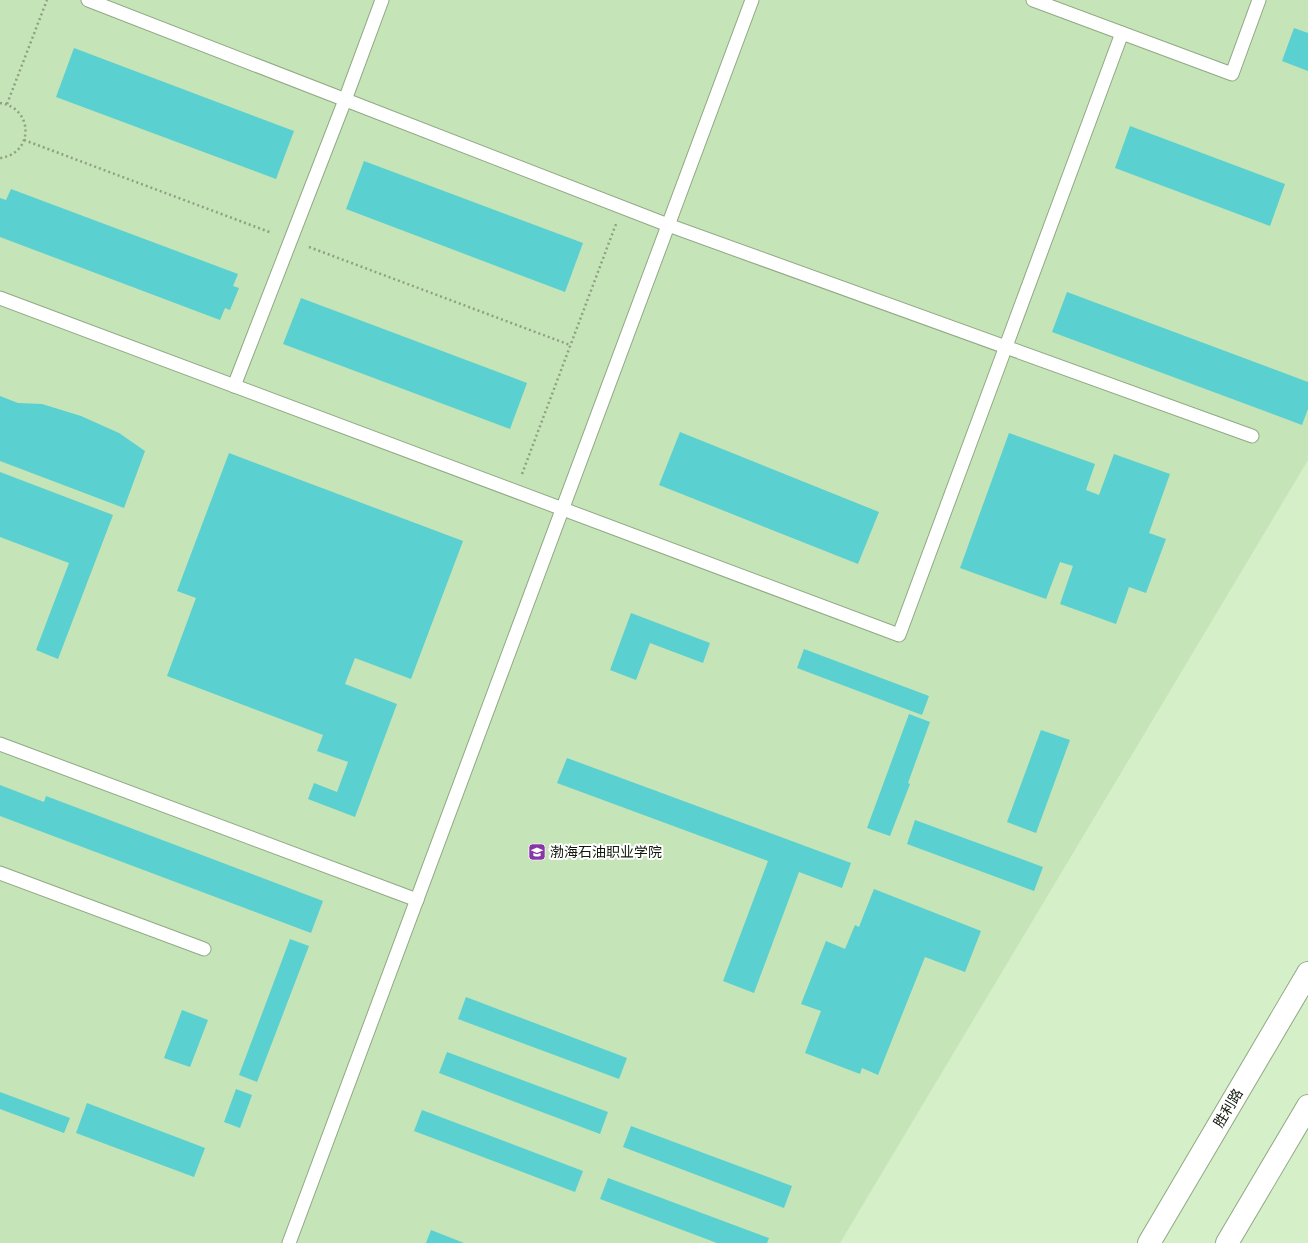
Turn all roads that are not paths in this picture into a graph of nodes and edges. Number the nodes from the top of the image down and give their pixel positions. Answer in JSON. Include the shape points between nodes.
{"nodes":[{"id":1,"x":88,"y":0,"type":"edge"},
{"id":2,"x":382,"y":0,"type":"edge"},
{"id":3,"x":752,"y":0,"type":"edge"},
{"id":4,"x":1034,"y":0,"type":"edge"},
{"id":5,"x":1259,"y":0,"type":"edge"},
{"id":6,"x":1122,"y":33,"type":"junction"},
{"id":7,"x":345,"y":100,"type":"junction"},
{"id":8,"x":668,"y":225,"type":"junction"},
{"id":9,"x":0,"y":298,"type":"edge"},
{"id":10,"x":234,"y":386,"type":"junction"},
{"id":11,"x":1252,"y":436,"type":"dead end"},
{"id":12,"x":562,"y":509,"type":"junction"},
{"id":13,"x":0,"y":744,"type":"edge"},
{"id":14,"x":0,"y":873,"type":"edge"},
{"id":15,"x":417,"y":900,"type":"junction"},
{"id":16,"x":204,"y":949,"type":"dead end"},
{"id":17,"x":1308,"y":973,"type":"edge"},
{"id":18,"x":1308,"y":1106,"type":"edge"},
{"id":19,"x":289,"y":1243,"type":"edge"},
{"id":20,"x":1149,"y":1243,"type":"edge"},
{"id":21,"x":1227,"y":1243,"type":"edge"}],
"edges":[{"from":1,"to":7,"type":"lane"},
{"from":2,"to":7,"type":"lane"},
{"from":3,"to":8,"type":"lane"},
{"from":4,"to":6,"type":"lane"},
{"from":5,"to":6,"type":"lane","via":[[1232,74]]},
{"from":6,"to":12,"type":"lane","via":[[899,635]]},
{"from":7,"to":8,"type":"lane"},
{"from":7,"to":10,"type":"lane"},
{"from":8,"to":11,"type":"lane"},
{"from":8,"to":12,"type":"lane"},
{"from":9,"to":10,"type":"lane"},
{"from":10,"to":12,"type":"lane"},
{"from":12,"to":15,"type":"lane"},
{"from":13,"to":15,"type":"lane"},
{"from":14,"to":16,"type":"lane"},
{"from":15,"to":19,"type":"lane"},
{"from":17,"to":20,"type":"main road","name":"胜利路"},
{"from":18,"to":21,"type":"main road"}]}
